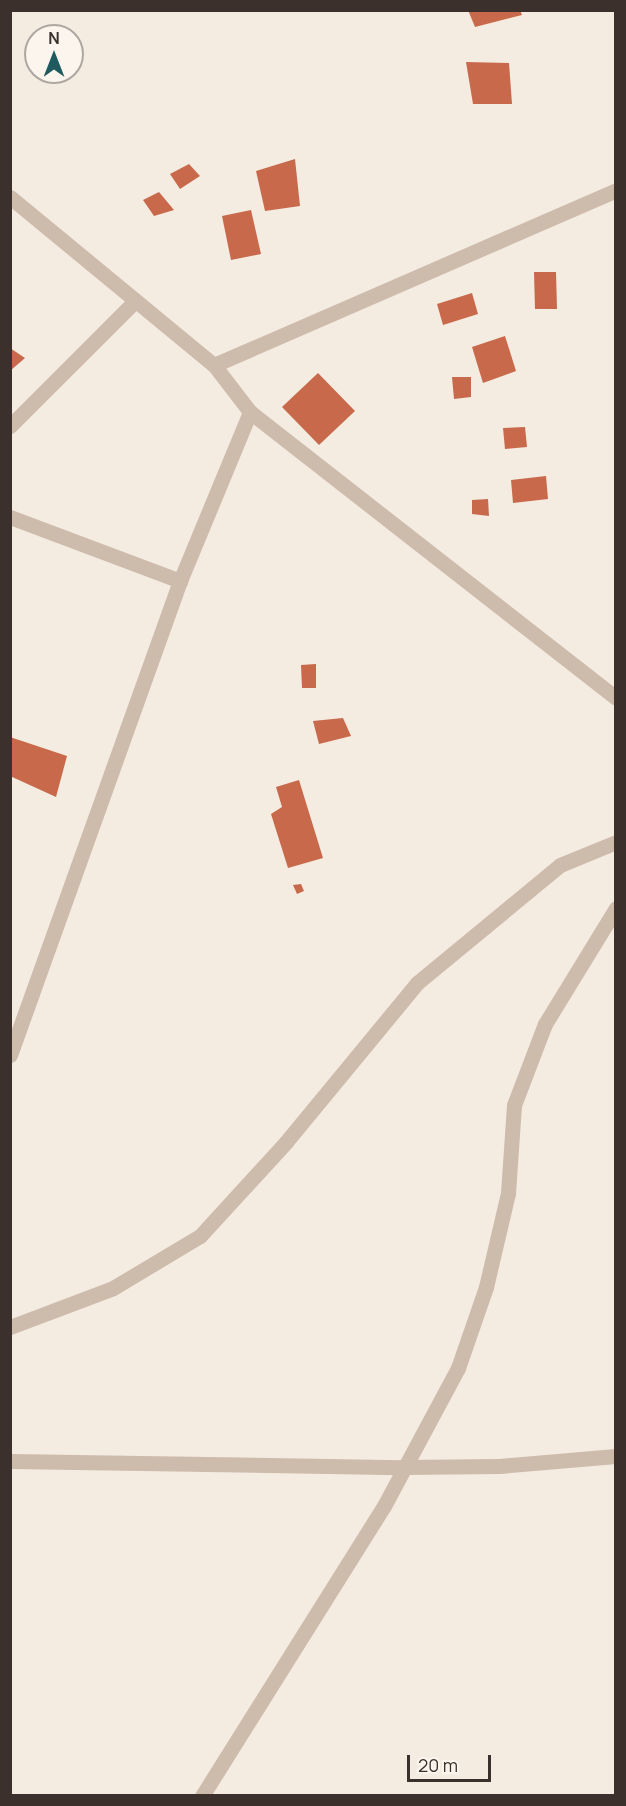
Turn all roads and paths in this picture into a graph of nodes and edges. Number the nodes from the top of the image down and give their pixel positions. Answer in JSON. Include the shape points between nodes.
{"nodes":[{"id":1,"x":615,"y":190,"type":"edge"},
{"id":2,"x":10,"y":197,"type":"edge"},
{"id":3,"x":135,"y":301,"type":"junction"},
{"id":4,"x":214,"y":365,"type":"junction"},
{"id":5,"x":250,"y":412,"type":"junction"},
{"id":6,"x":10,"y":426,"type":"edge"},
{"id":7,"x":10,"y":517,"type":"edge"},
{"id":8,"x":180,"y":581,"type":"junction"},
{"id":9,"x":615,"y":698,"type":"edge"},
{"id":10,"x":615,"y":842,"type":"edge"},
{"id":11,"x":615,"y":908,"type":"edge"},
{"id":12,"x":10,"y":1055,"type":"edge"},
{"id":13,"x":10,"y":1328,"type":"edge"},
{"id":14,"x":615,"y":1456,"type":"edge"},
{"id":15,"x":10,"y":1461,"type":"edge"},
{"id":16,"x":402,"y":1467,"type":"junction"},
{"id":17,"x":202,"y":1796,"type":"edge"}],
"edges":[{"from":1,"to":4,"type":"street"},
{"from":2,"to":3,"type":"street"},
{"from":3,"to":4,"type":"street"},
{"from":3,"to":6,"type":"street"},
{"from":4,"to":5,"type":"street"},
{"from":5,"to":8,"type":"street"},
{"from":5,"to":9,"type":"street"},
{"from":7,"to":8,"type":"street"},
{"from":8,"to":12,"type":"street"},
{"from":10,"to":13,"type":"street","via":[[560,866],[417,983],[286,1142],[200,1236],[112,1288]]},
{"from":11,"to":16,"type":"street","via":[[545,1024],[514,1105],[508,1193],[486,1287],[458,1368]]},
{"from":14,"to":16,"type":"street","via":[[499,1466]]},
{"from":15,"to":16,"type":"street"},
{"from":16,"to":17,"type":"street","via":[[384,1506]]}]}
